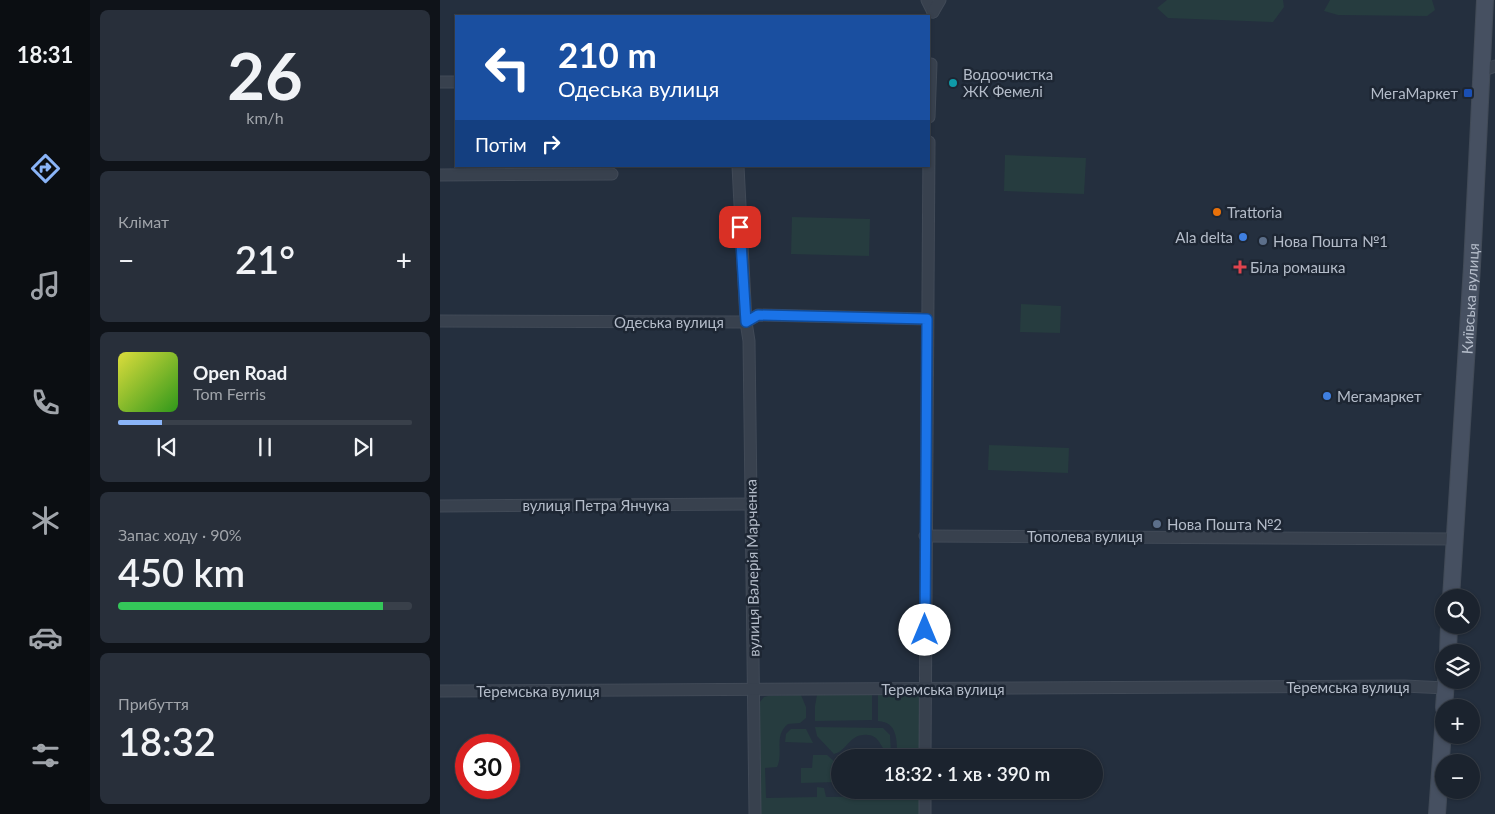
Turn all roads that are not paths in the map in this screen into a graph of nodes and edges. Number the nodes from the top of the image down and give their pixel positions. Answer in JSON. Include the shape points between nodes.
{"nodes":[{"id":1,"x":927,"y":0,"type":"edge"},
{"id":2,"x":940,"y":0,"type":"edge"},
{"id":3,"x":1485,"y":0,"type":"edge"},
{"id":4,"x":931,"y":64,"type":"dead end"},
{"id":5,"x":1488,"y":68,"type":"edge"},
{"id":6,"x":440,"y":82,"type":"edge"},
{"id":7,"x":455,"y":82,"type":"edge"},
{"id":8,"x":930,"y":90,"type":"edge"},
{"id":9,"x":738,"y":167,"type":"edge"},
{"id":10,"x":929,"y":167,"type":"edge"},
{"id":11,"x":465,"y":170,"type":"edge"},
{"id":12,"x":440,"y":174,"type":"edge"},
{"id":13,"x":612,"y":174,"type":"dead end"},
{"id":14,"x":927,"y":319,"type":"junction"},
{"id":15,"x":440,"y":321,"type":"edge"},
{"id":16,"x":746,"y":322,"type":"junction"},
{"id":17,"x":751,"y":504,"type":"junction"},
{"id":18,"x":440,"y":506,"type":"edge"},
{"id":19,"x":925,"y":536,"type":"junction"},
{"id":20,"x":1454,"y":539,"type":"junction"},
{"id":21,"x":1451,"y":589,"type":"edge"},
{"id":22,"x":1435,"y":685,"type":"edge"},
{"id":23,"x":926,"y":689,"type":"junction"},
{"id":24,"x":755,"y":690,"type":"junction"},
{"id":25,"x":440,"y":691,"type":"edge"},
{"id":26,"x":1442,"y":744,"type":"edge"},
{"id":27,"x":925,"y":749,"type":"edge"},
{"id":28,"x":925,"y":799,"type":"edge"},
{"id":29,"x":755,"y":814,"type":"edge"},
{"id":30,"x":926,"y":814,"type":"edge"},
{"id":31,"x":1437,"y":814,"type":"edge"}],
"edges":[{"from":1,"to":2,"type":"street","via":[[933,12]]},
{"from":3,"to":5,"type":"street","name":"Київська вулиця"},
{"from":4,"to":8,"type":"street"},
{"from":5,"to":20,"type":"street","name":"Київська вулиця"},
{"from":6,"to":7,"type":"street"},
{"from":9,"to":16,"type":"street","name":"вулиця Валерія Марченка"},
{"from":10,"to":14,"type":"street"},
{"from":11,"to":12,"type":"street"},
{"from":11,"to":13,"type":"street"},
{"from":14,"to":16,"type":"street","name":"Одеська вулиця","via":[[758,315]]},
{"from":14,"to":19,"type":"street"},
{"from":15,"to":16,"type":"street","name":"Одеська вулиця"},
{"from":16,"to":17,"type":"street","name":"вулиця Валерія Марченка"},
{"from":17,"to":18,"type":"street","name":"вулиця Петра Янчука"},
{"from":17,"to":24,"type":"street","name":"вулиця Валерія Марченка"},
{"from":19,"to":20,"type":"street","name":"Тополева вулиця"},
{"from":19,"to":23,"type":"street"},
{"from":20,"to":21,"type":"street","name":"Київська вулиця"},
{"from":22,"to":23,"type":"street","name":"Теремська вулиця"},
{"from":23,"to":24,"type":"street","name":"Теремська вулиця"},
{"from":23,"to":27,"type":"street"},
{"from":24,"to":25,"type":"street","name":"Теремська вулиця"},
{"from":24,"to":29,"type":"street","name":"вулиця Валерія Марченка"},
{"from":26,"to":31,"type":"street"},
{"from":28,"to":30,"type":"street"}]}
